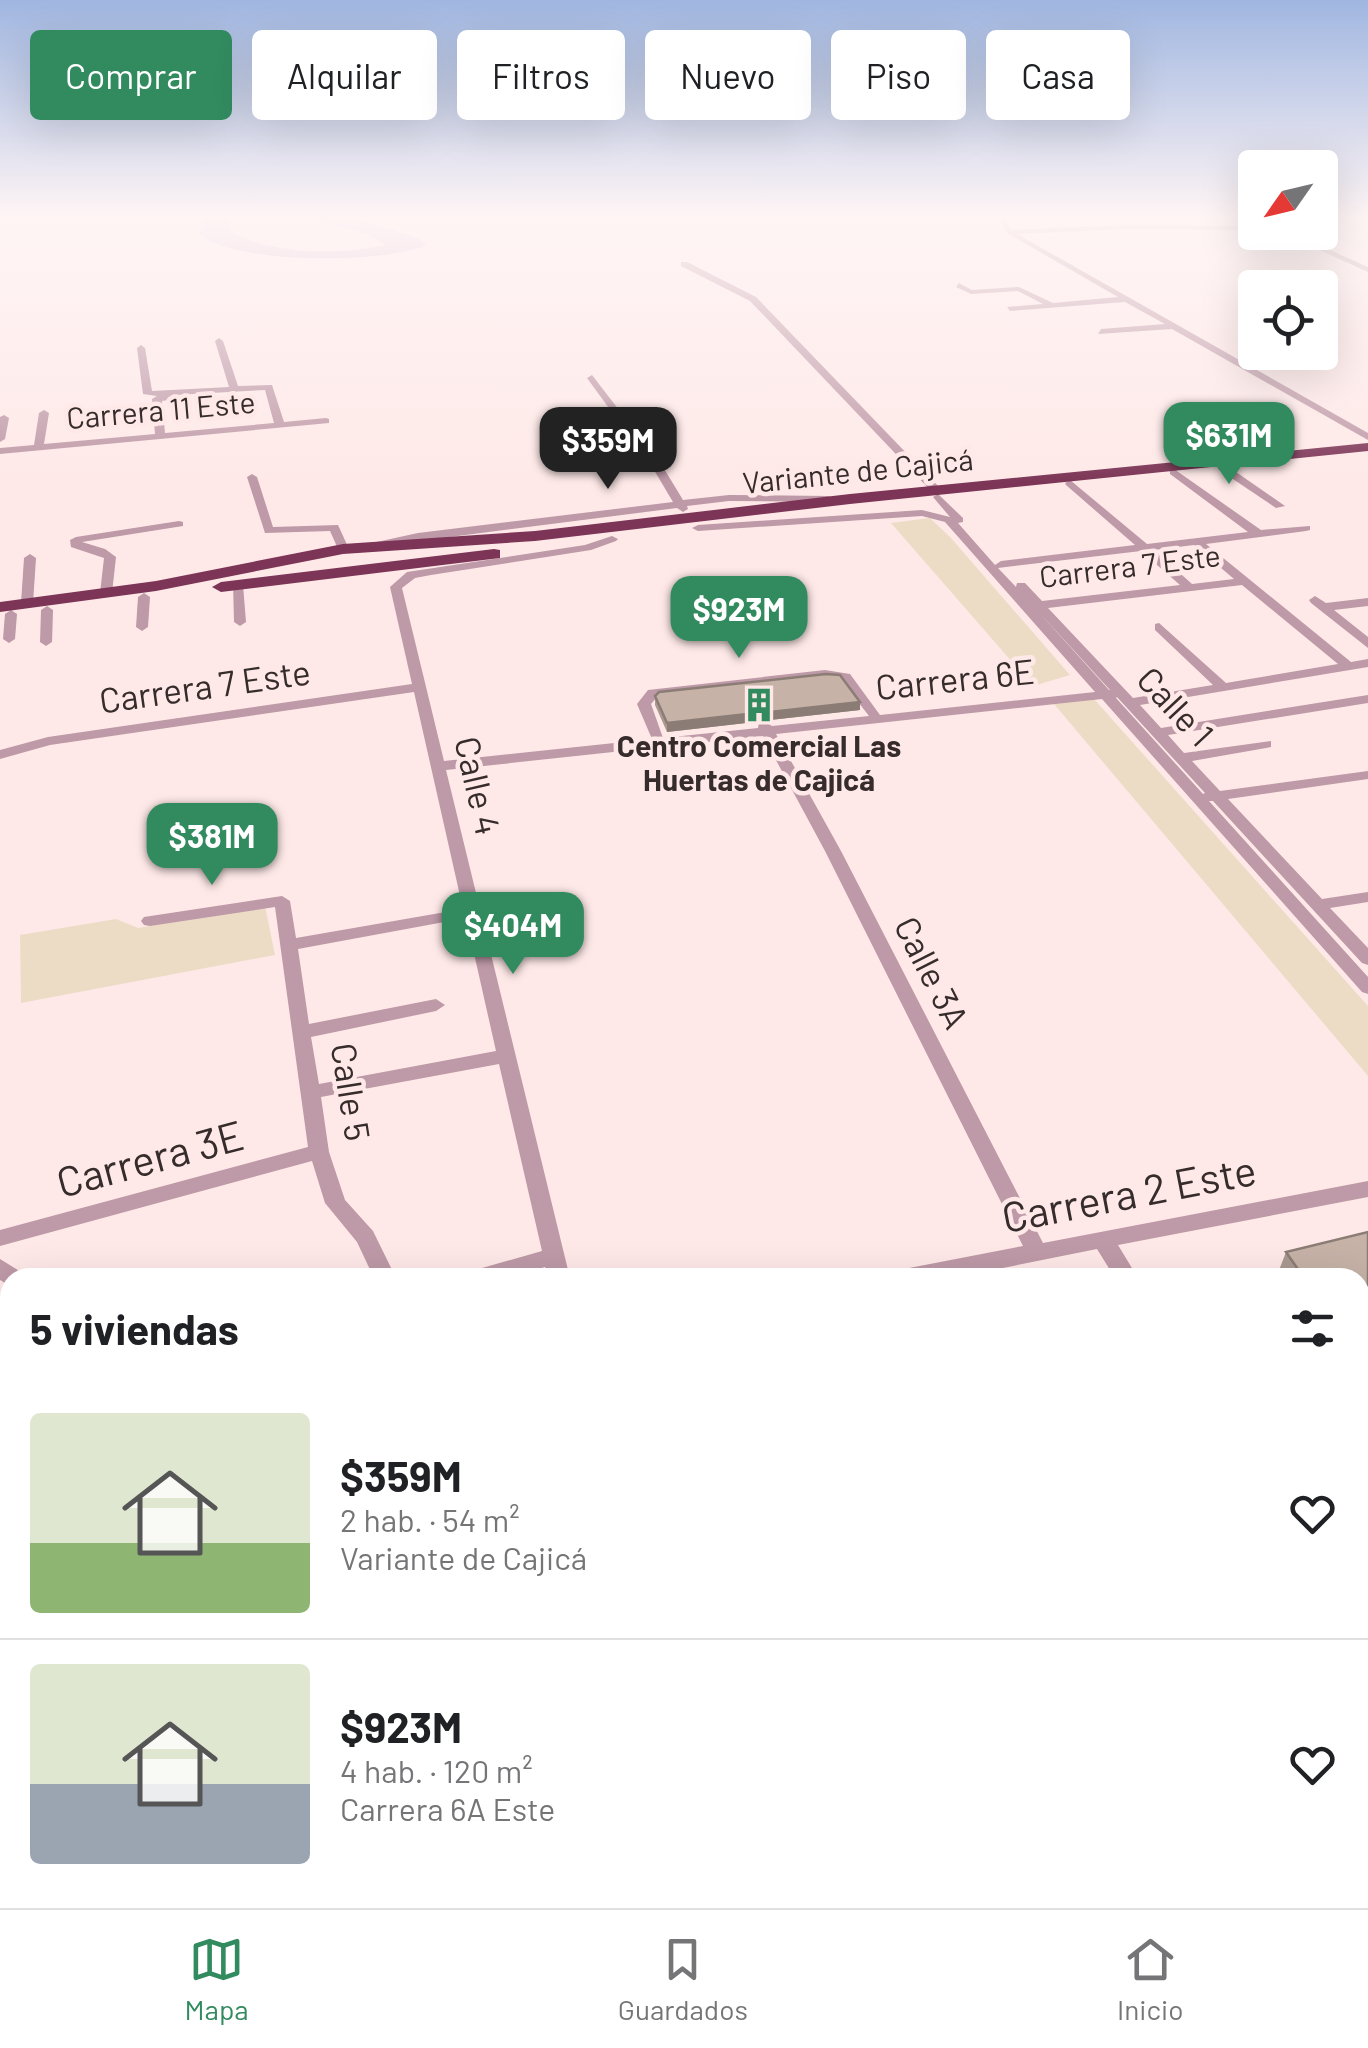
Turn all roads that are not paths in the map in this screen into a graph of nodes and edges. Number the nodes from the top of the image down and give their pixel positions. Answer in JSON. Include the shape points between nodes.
{"nodes":[{"id":1,"x":757,"y":305,"type":"edge"},
{"id":2,"x":1063,"y":305,"type":"edge"},
{"id":3,"x":1136,"y":305,"type":"edge"},
{"id":4,"x":1051,"y":306,"type":"joint"},
{"id":5,"x":1010,"y":309,"type":"dead end"},
{"id":6,"x":1174,"y":326,"type":"junction"},
{"id":7,"x":1101,"y":332,"type":"dead end"},
{"id":8,"x":219,"y":342,"type":"dead end"},
{"id":9,"x":142,"y":348,"type":"dead end"},
{"id":10,"x":592,"y":378,"type":"dead end"},
{"id":11,"x":234,"y":386,"type":"junction"},
{"id":12,"x":183,"y":396,"type":"dead end"},
{"id":13,"x":44,"y":413,"type":"dead end"},
{"id":14,"x":4,"y":418,"type":"dead end"},
{"id":15,"x":326,"y":421,"type":"dead end"},
{"id":16,"x":98,"y":426,"type":"dead end"},
{"id":17,"x":280,"y":426,"type":"junction"},
{"id":18,"x":160,"y":436,"type":"junction"},
{"id":19,"x":1368,"y":437,"type":"edge"},
{"id":20,"x":0,"y":439,"type":"edge"},
{"id":21,"x":95,"y":442,"type":"junction"},
{"id":22,"x":39,"y":447,"type":"junction"},
{"id":23,"x":0,"y":451,"type":"edge"},
{"id":24,"x":1368,"y":451,"type":"edge"},
{"id":25,"x":1222,"y":467,"type":"junction"},
{"id":26,"x":1174,"y":472,"type":"junction"},
{"id":27,"x":252,"y":476,"type":"dead end"},
{"id":28,"x":1070,"y":483,"type":"junction"},
{"id":29,"x":937,"y":494,"type":"junction"},
{"id":30,"x":850,"y":499,"type":"junction"},
{"id":31,"x":681,"y":506,"type":"junction"},
{"id":32,"x":1280,"y":506,"type":"dead end"},
{"id":33,"x":719,"y":515,"type":"junction"},
{"id":34,"x":656,"y":522,"type":"junction"},
{"id":35,"x":179,"y":524,"type":"dead end"},
{"id":36,"x":698,"y":528,"type":"junction"},
{"id":37,"x":1306,"y":528,"type":"dead end"},
{"id":38,"x":1259,"y":534,"type":"junction"},
{"id":39,"x":612,"y":539,"type":"junction"},
{"id":40,"x":1197,"y":542,"type":"junction"},
{"id":41,"x":430,"y":543,"type":"junction"},
{"id":42,"x":376,"y":546,"type":"junction"},
{"id":43,"x":1144,"y":548,"type":"junction"},
{"id":44,"x":342,"y":549,"type":"junction"},
{"id":45,"x":30,"y":558,"type":"dead end"},
{"id":46,"x":434,"y":562,"type":"junction"},
{"id":47,"x":1001,"y":565,"type":"junction"},
{"id":48,"x":248,"y":567,"type":"junction"},
{"id":49,"x":1244,"y":581,"type":"junction"},
{"id":50,"x":260,"y":583,"type":"junction"},
{"id":51,"x":237,"y":586,"type":"junction"},
{"id":52,"x":1190,"y":587,"type":"junction"},
{"id":53,"x":106,"y":594,"type":"junction"},
{"id":54,"x":144,"y":597,"type":"junction"},
{"id":55,"x":1368,"y":602,"type":"edge"},
{"id":56,"x":1032,"y":607,"type":"junction"},
{"id":57,"x":10,"y":610,"type":"edge"},
{"id":58,"x":47,"y":610,"type":"junction"},
{"id":59,"x":240,"y":622,"type":"dead end"},
{"id":60,"x":1368,"y":624,"type":"edge"},
{"id":61,"x":142,"y":627,"type":"dead end"},
{"id":62,"x":1159,"y":627,"type":"dead end"},
{"id":63,"x":1348,"y":627,"type":"junction"},
{"id":64,"x":9,"y":639,"type":"dead end"},
{"id":65,"x":46,"y":642,"type":"dead end"},
{"id":66,"x":1368,"y":644,"type":"edge"},
{"id":67,"x":1368,"y":663,"type":"edge"},
{"id":68,"x":1348,"y":666,"type":"junction"},
{"id":69,"x":420,"y":687,"type":"junction"},
{"id":70,"x":1223,"y":687,"type":"junction"},
{"id":71,"x":1113,"y":693,"type":"junction"},
{"id":72,"x":1368,"y":699,"type":"edge"},
{"id":73,"x":874,"y":713,"type":"junction"},
{"id":74,"x":765,"y":728,"type":"junction"},
{"id":75,"x":1157,"y":733,"type":"junction"},
{"id":76,"x":657,"y":736,"type":"junction"},
{"id":77,"x":1266,"y":744,"type":"dead end"},
{"id":78,"x":0,"y":755,"type":"edge"},
{"id":79,"x":1180,"y":758,"type":"junction"},
{"id":80,"x":438,"y":762,"type":"junction"},
{"id":81,"x":1368,"y":775,"type":"edge"},
{"id":82,"x":1218,"y":796,"type":"junction"},
{"id":83,"x":1198,"y":798,"type":"junction"},
{"id":84,"x":1368,"y":898,"type":"edge"},
{"id":85,"x":1318,"y":905,"type":"junction"},
{"id":86,"x":473,"y":912,"type":"junction"},
{"id":87,"x":150,"y":921,"type":"dead end"},
{"id":88,"x":289,"y":945,"type":"junction"},
{"id":89,"x":1366,"y":954,"type":"edge"},
{"id":90,"x":1338,"y":955,"type":"junction"},
{"id":91,"x":1368,"y":988,"type":"edge"},
{"id":92,"x":436,"y":1005,"type":"dead end"},
{"id":93,"x":303,"y":1032,"type":"junction"},
{"id":94,"x":507,"y":1056,"type":"junction"},
{"id":95,"x":312,"y":1092,"type":"junction"},
{"id":96,"x":320,"y":1152,"type":"junction"},
{"id":97,"x":1368,"y":1189,"type":"edge"},
{"id":98,"x":0,"y":1238,"type":"edge"},
{"id":99,"x":1103,"y":1240,"type":"junction"},
{"id":100,"x":1038,"y":1252,"type":"junction"},
{"id":101,"x":556,"y":1267,"type":"edge"},
{"id":102,"x":380,"y":1268,"type":"edge"},
{"id":103,"x":956,"y":1268,"type":"edge"},
{"id":104,"x":1121,"y":1268,"type":"edge"}],
"edges":[{"from":1,"to":29,"type":"street","name":"Calle 1"},
{"from":2,"to":4,"type":"street"},
{"from":3,"to":6,"type":"street"},
{"from":4,"to":5,"type":"street"},
{"from":6,"to":7,"type":"street"},
{"from":6,"to":19,"type":"street"},
{"from":8,"to":11,"type":"street"},
{"from":9,"to":11,"type":"street","via":[[148,394]]},
{"from":10,"to":31,"type":"street"},
{"from":11,"to":17,"type":"street","via":[[269,387]]},
{"from":12,"to":18,"type":"street","via":[[157,398]]},
{"from":13,"to":22,"type":"street"},
{"from":14,"to":20,"type":"street"},
{"from":15,"to":17,"type":"street","name":"Carrera 11 Este"},
{"from":16,"to":21,"type":"street"},
{"from":17,"to":18,"type":"street","name":"Carrera 11 Este"},
{"from":18,"to":21,"type":"street","name":"Carrera 11 Este"},
{"from":21,"to":22,"type":"street","name":"Carrera 11 Este"},
{"from":22,"to":23,"type":"street","name":"Carrera 11 Este"},
{"from":24,"to":25,"type":"highway","name":"Variante de Cajicá"},
{"from":24,"to":29,"type":"highway","name":"Variante de Cajicá"},
{"from":25,"to":26,"type":"highway","name":"Variante de Cajicá"},
{"from":25,"to":32,"type":"street"},
{"from":26,"to":28,"type":"highway","name":"Variante de Cajicá"},
{"from":26,"to":38,"type":"street"},
{"from":27,"to":44,"type":"street","via":[[267,529],[334,527]]},
{"from":28,"to":29,"type":"highway","name":"Variante de Cajicá"},
{"from":28,"to":43,"type":"street"},
{"from":29,"to":30,"type":"highway","name":"Variante de Cajicá"},
{"from":29,"to":36,"type":"highway","name":"Variante de Cajicá"},
{"from":29,"to":47,"type":"street","name":"Calle 1"},
{"from":30,"to":31,"type":"street","via":[[730,498]]},
{"from":30,"to":33,"type":"highway","name":"Variante de Cajicá"},
{"from":31,"to":33,"type":"street"},
{"from":31,"to":34,"type":"street"},
{"from":31,"to":42,"type":"street"},
{"from":33,"to":34,"type":"highway","name":"Variante de Cajicá"},
{"from":34,"to":41,"type":"highway","name":"Variante de Cajicá"},
{"from":35,"to":53,"type":"street","via":[[76,540],[77,548],[110,557]]},
{"from":36,"to":39,"type":"highway","name":"Variante de Cajicá"},
{"from":36,"to":56,"type":"street","name":"Calle 1","via":[[922,513],[949,520]]},
{"from":37,"to":38,"type":"street"},
{"from":38,"to":40,"type":"street"},
{"from":39,"to":46,"type":"highway","name":"Variante de Cajicá"},
{"from":39,"to":69,"type":"street","name":"Calle 4","via":[[398,583]]},
{"from":40,"to":43,"type":"street"},
{"from":40,"to":49,"type":"street"},
{"from":41,"to":42,"type":"highway","name":"Variante de Cajicá"},
{"from":41,"to":46,"type":"highway","via":[[361,557],[376,564]]},
{"from":42,"to":44,"type":"highway","name":"Variante de Cajicá"},
{"from":43,"to":47,"type":"street"},
{"from":43,"to":52,"type":"street"},
{"from":44,"to":48,"type":"highway","name":"Variante de Cajicá"},
{"from":45,"to":57,"type":"street"},
{"from":46,"to":50,"type":"highway","name":"Variante de Cajicá"},
{"from":47,"to":56,"type":"street","name":"Calle 1"},
{"from":48,"to":50,"type":"highway","via":[[323,557],[342,563]]},
{"from":48,"to":53,"type":"highway","name":"Variante de Cajicá"},
{"from":49,"to":52,"type":"street","name":"Carrera 7 Este"},
{"from":49,"to":68,"type":"street"},
{"from":50,"to":51,"type":"highway","name":"Variante de Cajicá"},
{"from":51,"to":54,"type":"highway","name":"Variante de Cajicá"},
{"from":51,"to":59,"type":"street"},
{"from":52,"to":56,"type":"street","name":"Carrera 7 Este"},
{"from":53,"to":57,"type":"highway","name":"Variante de Cajicá"},
{"from":54,"to":58,"type":"highway","name":"Variante de Cajicá"},
{"from":54,"to":61,"type":"street"},
{"from":55,"to":63,"type":"street","via":[[1320,604]]},
{"from":56,"to":71,"type":"street","name":"Calle 1"},
{"from":57,"to":58,"type":"highway","name":"Variante de Cajicá"},
{"from":57,"to":64,"type":"street"},
{"from":58,"to":65,"type":"street"},
{"from":60,"to":63,"type":"street"},
{"from":62,"to":70,"type":"street","name":"Calle 1"},
{"from":63,"to":66,"type":"street"},
{"from":67,"to":68,"type":"street"},
{"from":68,"to":70,"type":"street"},
{"from":69,"to":78,"type":"street","name":"Carrera 7 Este","via":[[48,740]]},
{"from":69,"to":80,"type":"street","name":"Calle 4"},
{"from":70,"to":71,"type":"street"},
{"from":71,"to":73,"type":"street","name":"Carrera 6E"},
{"from":71,"to":74,"type":"street","name":"Carrera 6E"},
{"from":71,"to":75,"type":"street","name":"Calle 1"},
{"from":71,"to":83,"type":"street","name":"Calle 1"},
{"from":72,"to":75,"type":"street"},
{"from":73,"to":74,"type":"street","name":"Carrera 6E"},
{"from":73,"to":76,"type":"street","via":[[846,676],[825,674],[652,693],[644,704]]},
{"from":74,"to":76,"type":"street","name":"Carrera 6E"},
{"from":74,"to":80,"type":"street","name":"Carrera 6E"},
{"from":74,"to":100,"type":"street","name":"Calle 3A"},
{"from":75,"to":79,"type":"street","name":"Calle 1"},
{"from":76,"to":80,"type":"street","name":"Carrera 6E"},
{"from":77,"to":79,"type":"street"},
{"from":79,"to":82,"type":"street","name":"Calle 1"},
{"from":80,"to":86,"type":"street","name":"Calle 4"},
{"from":81,"to":82,"type":"street"},
{"from":82,"to":83,"type":"street"},
{"from":82,"to":85,"type":"street","name":"Calle 1"},
{"from":83,"to":90,"type":"street","name":"Calle 1"},
{"from":84,"to":85,"type":"street"},
{"from":85,"to":89,"type":"street","name":"Calle 1"},
{"from":86,"to":88,"type":"street"},
{"from":86,"to":94,"type":"street","name":"Calle 4"},
{"from":87,"to":88,"type":"street","name":"Calle 5","via":[[282,901]]},
{"from":88,"to":93,"type":"street","name":"Calle 5"},
{"from":89,"to":90,"type":"street"},
{"from":90,"to":91,"type":"street","name":"Calle 1"},
{"from":92,"to":93,"type":"street"},
{"from":93,"to":95,"type":"street","name":"Calle 5"},
{"from":94,"to":95,"type":"street"},
{"from":94,"to":101,"type":"street","name":"Calle 4"},
{"from":95,"to":96,"type":"street","name":"Calle 5"},
{"from":96,"to":98,"type":"street","name":"Carrera 3E"},
{"from":96,"to":102,"type":"street","name":"Calle 5","via":[[336,1204],[365,1236]]},
{"from":97,"to":99,"type":"street","name":"Carrera 2 Este"},
{"from":99,"to":100,"type":"street","name":"Carrera 2 Este"},
{"from":99,"to":104,"type":"street"},
{"from":100,"to":103,"type":"street","name":"Carrera 2 Este"}]}
